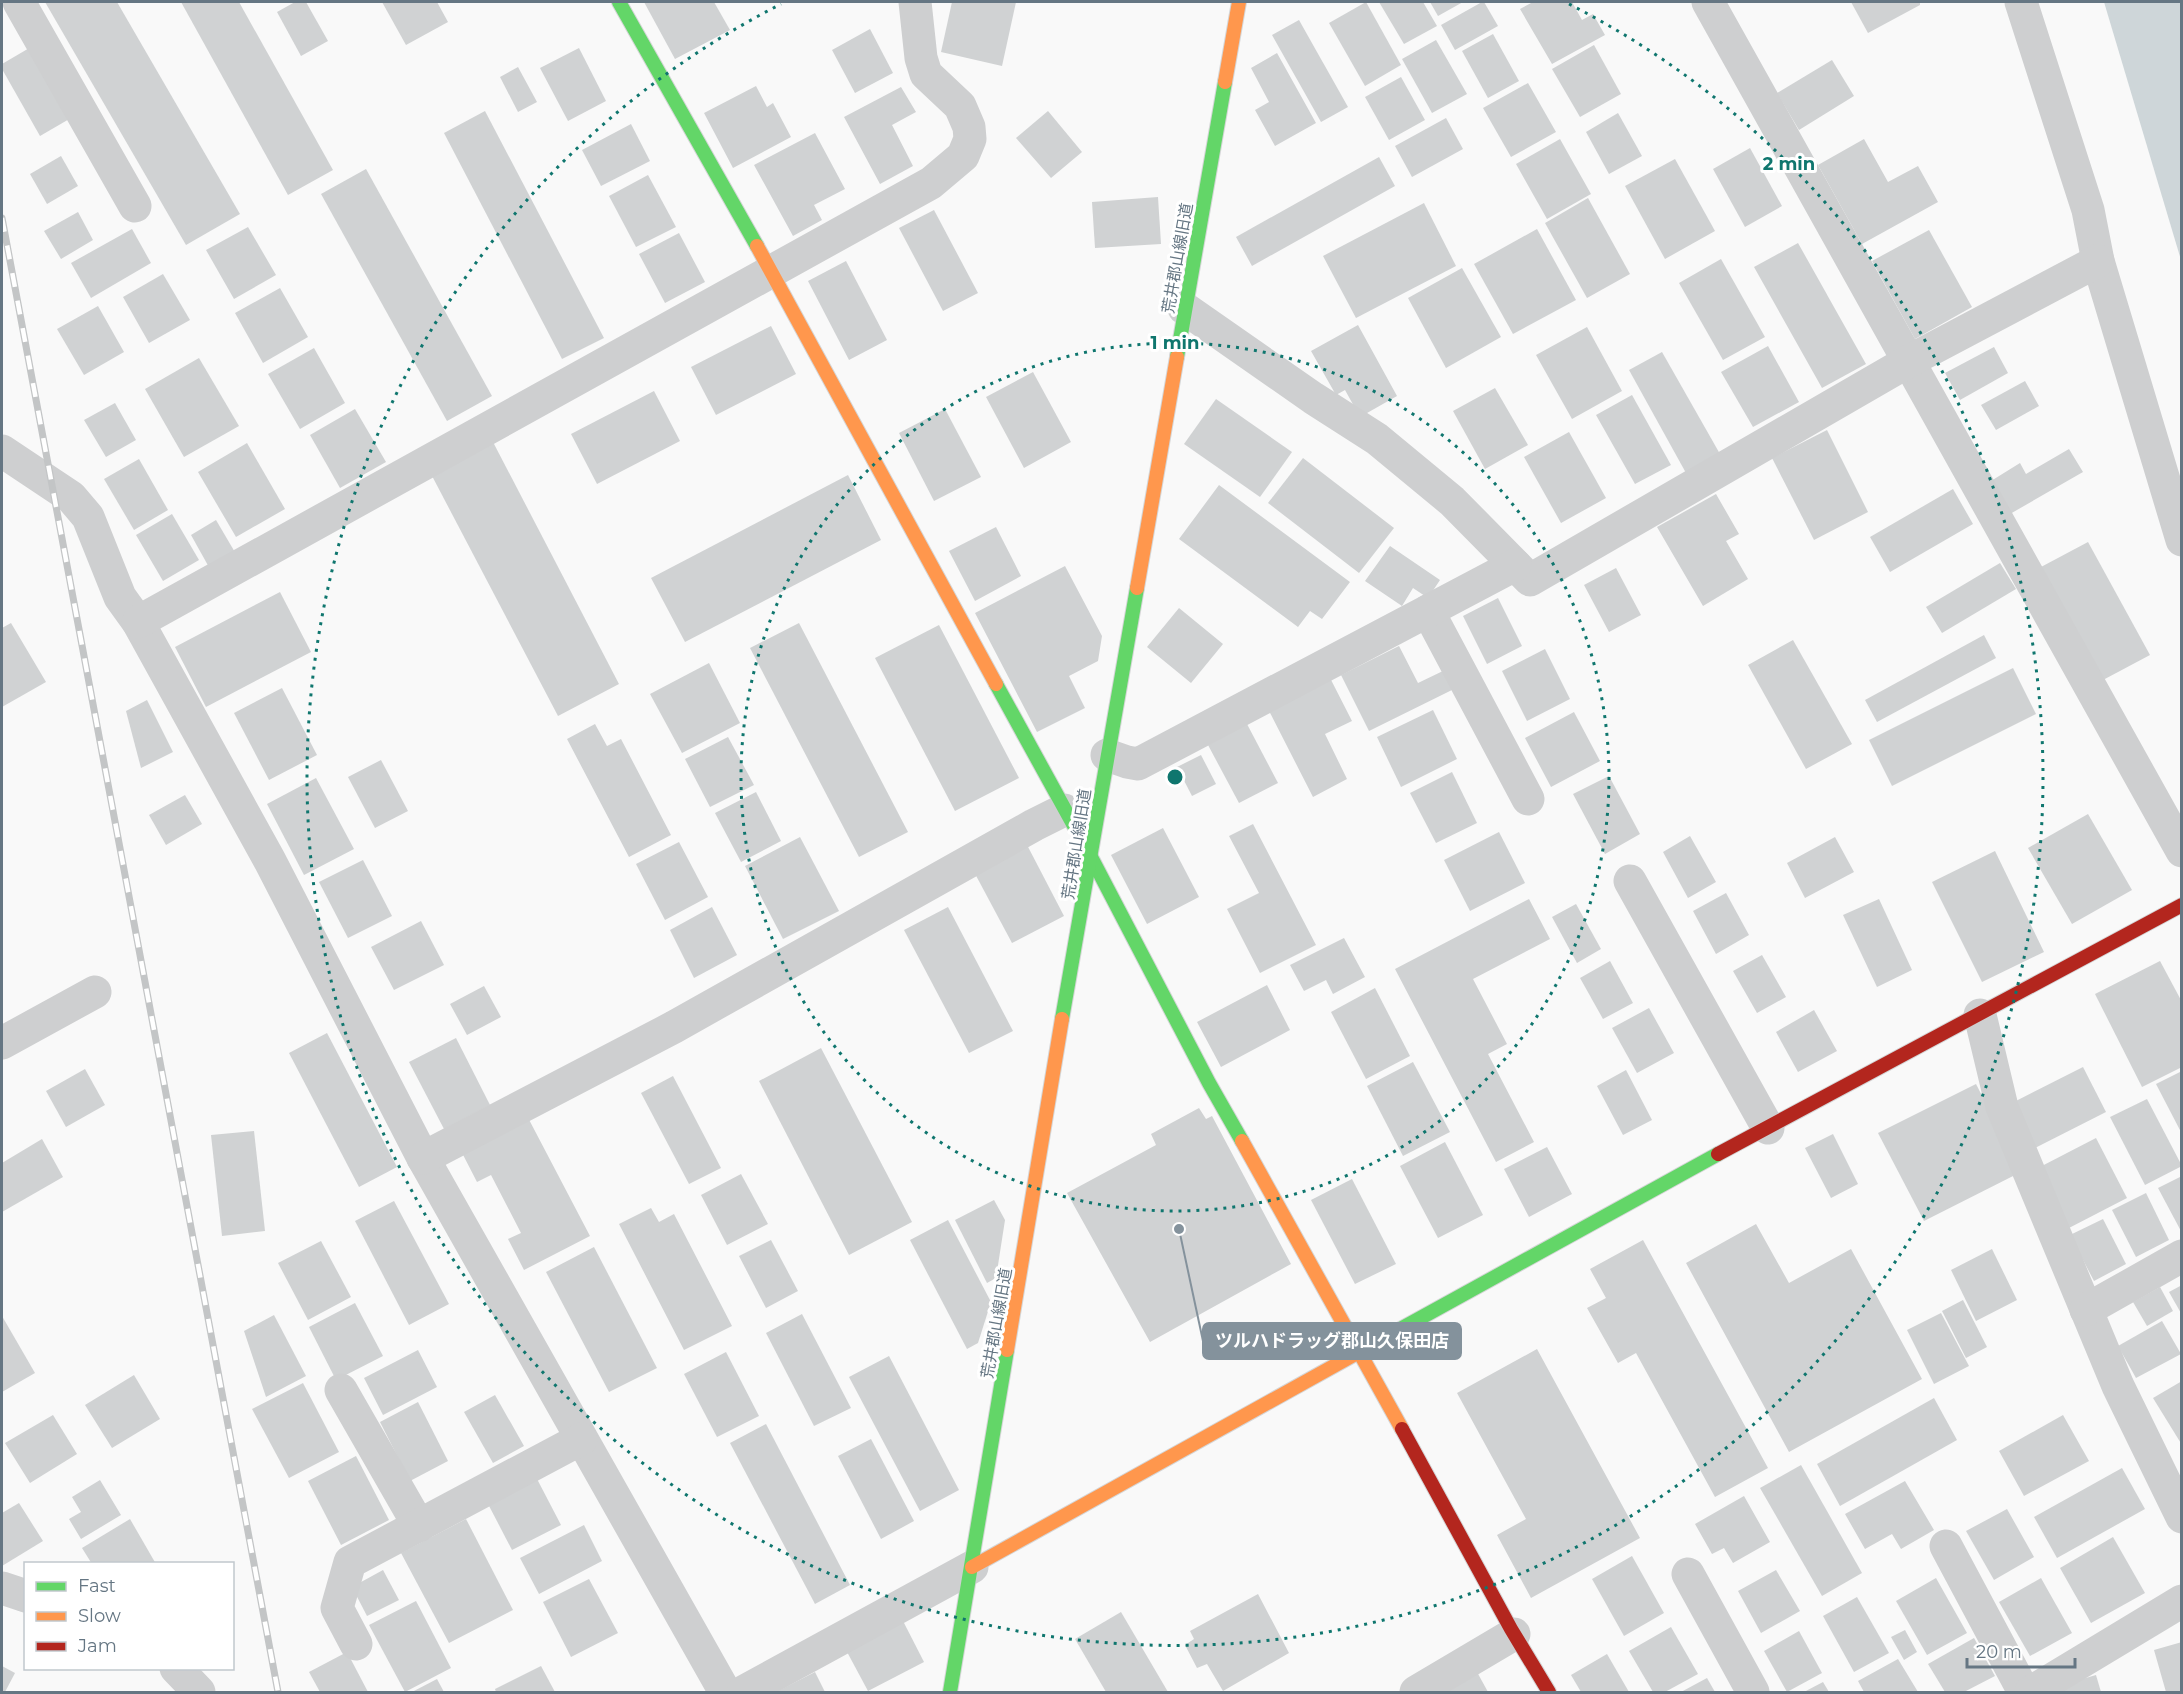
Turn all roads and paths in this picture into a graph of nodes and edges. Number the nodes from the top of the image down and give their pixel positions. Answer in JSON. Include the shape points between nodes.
{"nodes":[{"id":1,"x":20,"y":2,"type":"edge"},
{"id":2,"x":619,"y":2,"type":"edge"},
{"id":3,"x":915,"y":2,"type":"edge"},
{"id":4,"x":1239,"y":2,"type":"edge"},
{"id":5,"x":1708,"y":2,"type":"edge"},
{"id":6,"x":2021,"y":2,"type":"edge"},
{"id":7,"x":135,"y":206,"type":"dead end"},
{"id":8,"x":2098,"y":261,"type":"junction"},
{"id":9,"x":770,"y":270,"type":"junction"},
{"id":10,"x":1184,"y":308,"type":"junction"},
{"id":11,"x":1909,"y":361,"type":"junction"},
{"id":12,"x":2,"y":451,"type":"edge"},
{"id":13,"x":2181,"y":540,"type":"edge"},
{"id":14,"x":1515,"y":565,"type":"junction"},
{"id":15,"x":1428,"y":611,"type":"junction"},
{"id":16,"x":138,"y":622,"type":"junction"},
{"id":17,"x":1107,"y":755,"type":"junction"},
{"id":18,"x":1527,"y":799,"type":"dead end"},
{"id":19,"x":1064,"y":810,"type":"junction"},
{"id":20,"x":2181,"y":851,"type":"edge"},
{"id":21,"x":1090,"y":855,"type":"junction"},
{"id":22,"x":1630,"y":881,"type":"dead end"},
{"id":23,"x":2181,"y":905,"type":"edge"},
{"id":24,"x":95,"y":993,"type":"dead end"},
{"id":25,"x":1980,"y":1015,"type":"junction"},
{"id":26,"x":2,"y":1043,"type":"edge"},
{"id":27,"x":1768,"y":1128,"type":"junction"},
{"id":28,"x":423,"y":1158,"type":"junction"},
{"id":29,"x":2181,"y":1256,"type":"edge"},
{"id":30,"x":2086,"y":1310,"type":"junction"},
{"id":31,"x":1361,"y":1353,"type":"junction"},
{"id":32,"x":341,"y":1390,"type":"dead end"},
{"id":33,"x":581,"y":1439,"type":"junction"},
{"id":34,"x":2181,"y":1517,"type":"edge"},
{"id":35,"x":419,"y":1526,"type":"junction"},
{"id":36,"x":1946,"y":1546,"type":"dead end"},
{"id":37,"x":972,"y":1567,"type":"junction"},
{"id":38,"x":1688,"y":1574,"type":"dead end"},
{"id":39,"x":2,"y":1588,"type":"edge"},
{"id":40,"x":24,"y":1595,"type":"edge"},
{"id":41,"x":2181,"y":1601,"type":"edge"},
{"id":42,"x":1514,"y":1634,"type":"junction"},
{"id":43,"x":356,"y":1644,"type":"dead end"},
{"id":44,"x":178,"y":1670,"type":"edge"},
{"id":45,"x":199,"y":1692,"type":"edge"},
{"id":46,"x":725,"y":1692,"type":"edge"},
{"id":47,"x":743,"y":1692,"type":"edge"},
{"id":48,"x":950,"y":1692,"type":"edge"},
{"id":49,"x":1416,"y":1692,"type":"edge"},
{"id":50,"x":1549,"y":1692,"type":"edge"},
{"id":51,"x":1753,"y":1692,"type":"edge"},
{"id":52,"x":2024,"y":1692,"type":"edge"},
{"id":53,"x":2031,"y":1692,"type":"edge"}],
"edges":[{"from":1,"to":7,"type":"street"},
{"from":2,"to":9,"type":"street"},
{"from":3,"to":9,"type":"street","via":[[926,74],[960,106],[969,127],[970,139],[963,156],[931,183]]},
{"from":4,"to":10,"type":"street","name":"荒井郡山線旧道"},
{"from":5,"to":11,"type":"street"},
{"from":6,"to":8,"type":"street","via":[[2088,210]]},
{"from":8,"to":11,"type":"street"},
{"from":8,"to":13,"type":"street"},
{"from":9,"to":16,"type":"street"},
{"from":9,"to":19,"type":"street"},
{"from":10,"to":14,"type":"street","via":[[1377,439],[1452,501]]},
{"from":10,"to":17,"type":"street","name":"荒井郡山線旧道"},
{"from":11,"to":14,"type":"street","via":[[1530,580]]},
{"from":11,"to":20,"type":"street"},
{"from":12,"to":16,"type":"street","via":[[71,497],[88,517],[120,597]]},
{"from":14,"to":15,"type":"street"},
{"from":15,"to":17,"type":"street","via":[[1138,764]]},
{"from":15,"to":18,"type":"street"},
{"from":16,"to":28,"type":"street","via":[[270,861]]},
{"from":17,"to":21,"type":"street","name":"荒井郡山線旧道"},
{"from":19,"to":21,"type":"street"},
{"from":19,"to":28,"type":"street","via":[[674,1027]]},
{"from":21,"to":31,"type":"street","via":[[1209,1083]]},
{"from":21,"to":37,"type":"street","name":"荒井郡山線旧道"},
{"from":22,"to":27,"type":"street"},
{"from":23,"to":25,"type":"street"},
{"from":24,"to":26,"type":"street"},
{"from":25,"to":27,"type":"street"},
{"from":25,"to":30,"type":"street","via":[[2002,1107]]},
{"from":27,"to":31,"type":"street"},
{"from":28,"to":33,"type":"street"},
{"from":29,"to":30,"type":"street"},
{"from":30,"to":34,"type":"street"},
{"from":31,"to":37,"type":"street"},
{"from":31,"to":42,"type":"street"},
{"from":32,"to":35,"type":"street"},
{"from":33,"to":35,"type":"street"},
{"from":33,"to":46,"type":"street"},
{"from":35,"to":43,"type":"street","via":[[350,1562],[337,1608]]},
{"from":36,"to":52,"type":"street"},
{"from":37,"to":47,"type":"street"},
{"from":37,"to":48,"type":"street","name":"荒井郡山線旧道"},
{"from":38,"to":51,"type":"street"},
{"from":39,"to":40,"type":"street"},
{"from":41,"to":53,"type":"street"},
{"from":42,"to":49,"type":"street"},
{"from":42,"to":50,"type":"street"},
{"from":44,"to":45,"type":"street"}]}
